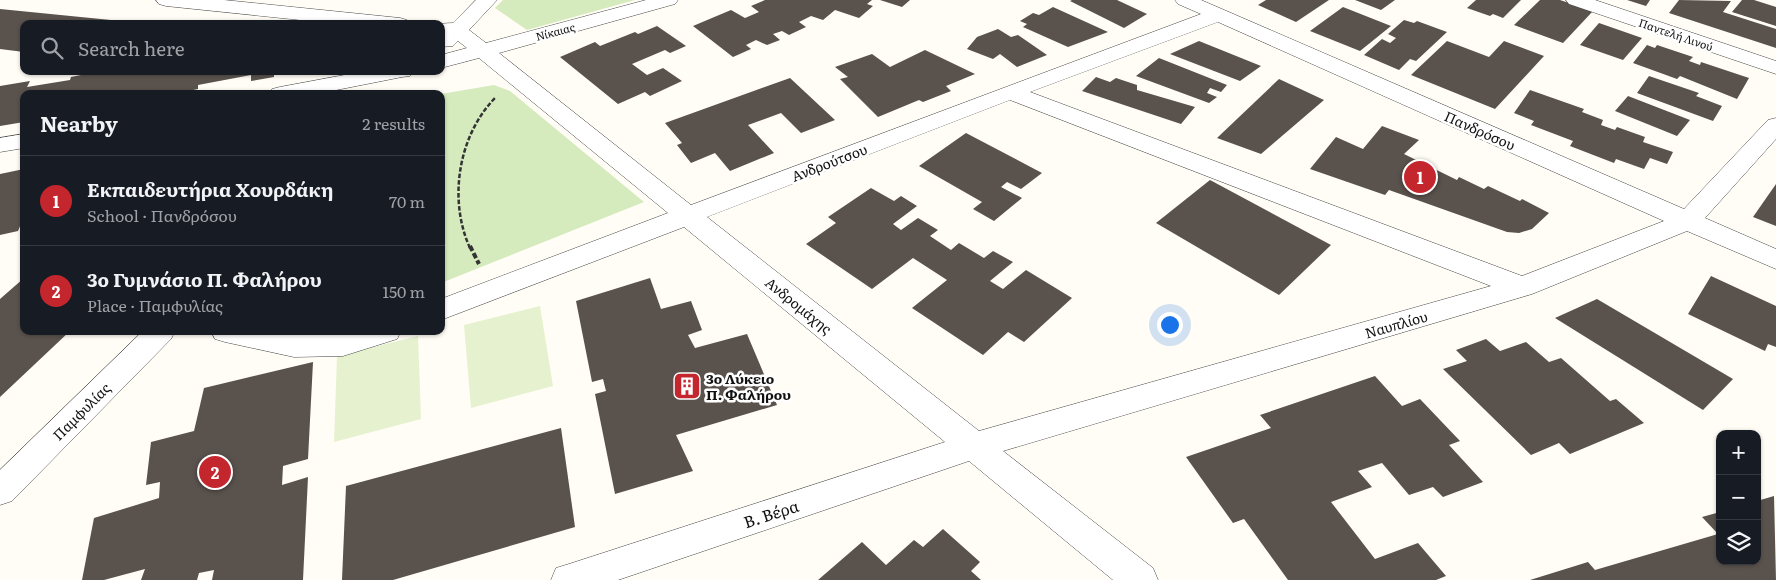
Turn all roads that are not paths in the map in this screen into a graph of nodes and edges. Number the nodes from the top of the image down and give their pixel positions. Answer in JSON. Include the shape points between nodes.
{"nodes":[{"id":1,"x":166,"y":0,"type":"edge"},
{"id":2,"x":487,"y":0,"type":"edge"},
{"id":3,"x":668,"y":0,"type":"edge"},
{"id":4,"x":1185,"y":0,"type":"edge"},
{"id":5,"x":1576,"y":0,"type":"edge"},
{"id":6,"x":1218,"y":15,"type":"junction"},
{"id":7,"x":361,"y":20,"type":"edge"},
{"id":8,"x":447,"y":34,"type":"edge"},
{"id":9,"x":483,"y":51,"type":"junction"},
{"id":10,"x":445,"y":61,"type":"edge"},
{"id":11,"x":1776,"y":68,"type":"edge"},
{"id":12,"x":381,"y":75,"type":"edge"},
{"id":13,"x":412,"y":75,"type":"edge"},
{"id":14,"x":301,"y":90,"type":"edge"},
{"id":15,"x":398,"y":90,"type":"edge"},
{"id":16,"x":1010,"y":92,"type":"junction"},
{"id":17,"x":1776,"y":126,"type":"edge"},
{"id":18,"x":20,"y":142,"type":"edge"},
{"id":19,"x":0,"y":145,"type":"edge"},
{"id":20,"x":688,"y":216,"type":"junction"},
{"id":21,"x":1688,"y":221,"type":"junction"},
{"id":22,"x":1776,"y":260,"type":"edge"},
{"id":23,"x":1522,"y":287,"type":"junction"},
{"id":24,"x":445,"y":308,"type":"edge"},
{"id":25,"x":157,"y":335,"type":"edge"},
{"id":26,"x":243,"y":335,"type":"edge"},
{"id":27,"x":374,"y":335,"type":"edge"},
{"id":28,"x":974,"y":446,"type":"junction"},
{"id":29,"x":0,"y":491,"type":"edge"},
{"id":30,"x":569,"y":580,"type":"edge"},
{"id":31,"x":1140,"y":580,"type":"edge"}],
"edges":[{"from":1,"to":7,"type":"street"},
{"from":2,"to":8,"type":"street"},
{"from":3,"to":9,"type":"street","name":"Νίκαιας"},
{"from":4,"to":6,"type":"street","name":"Πανδρόσου"},
{"from":5,"to":11,"type":"street","name":"Παντελή Λινού"},
{"from":6,"to":16,"type":"street","name":"Ανδρούτσου"},
{"from":6,"to":21,"type":"street","name":"Πανδρόσου"},
{"from":8,"to":9,"type":"street","name":"Ανδρομάχης"},
{"from":9,"to":10,"type":"street","name":"Νίκαιας"},
{"from":9,"to":20,"type":"street","name":"Ανδρομάχης"},
{"from":12,"to":14,"type":"street"},
{"from":13,"to":15,"type":"street"},
{"from":16,"to":20,"type":"street","name":"Ανδρούτσου"},
{"from":16,"to":23,"type":"street"},
{"from":17,"to":21,"type":"street","name":"Ναυπλίου"},
{"from":18,"to":19,"type":"street"},
{"from":20,"to":24,"type":"street","name":"Ανδρούτσου"},
{"from":20,"to":28,"type":"street","name":"Ανδρομάχης"},
{"from":21,"to":22,"type":"street","name":"Πανδρόσου"},
{"from":21,"to":23,"type":"street","name":"Ναυπλίου"},
{"from":23,"to":28,"type":"street","name":"Ναυπλίου"},
{"from":25,"to":29,"type":"street","name":"Παμφυλίας"},
{"from":26,"to":27,"type":"street","via":[[294,346],[343,345]]},
{"from":28,"to":30,"type":"street","name":"Β. Βέρα"},
{"from":28,"to":31,"type":"street","name":"Ανδρομάχης"}]}
